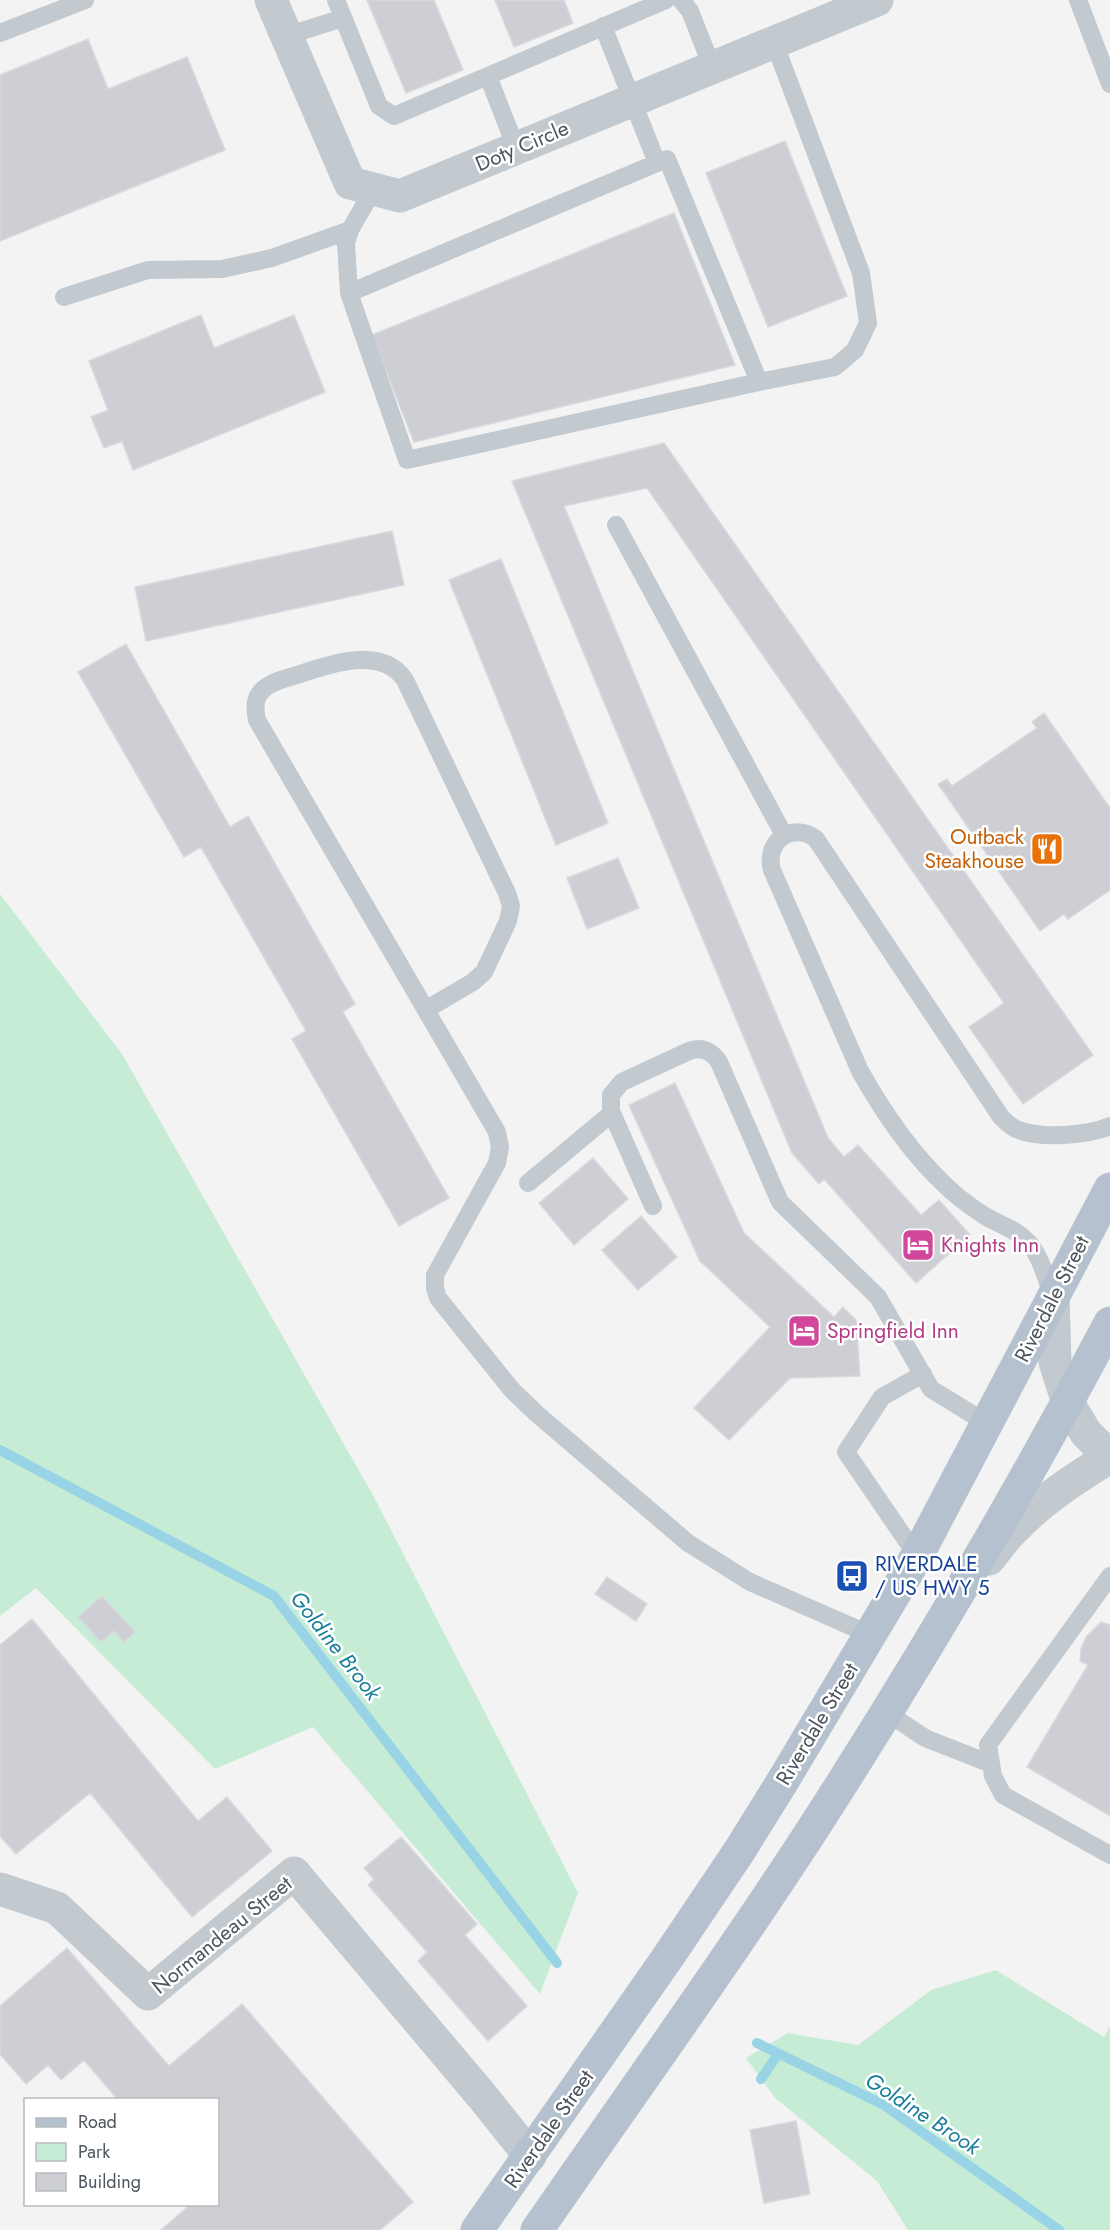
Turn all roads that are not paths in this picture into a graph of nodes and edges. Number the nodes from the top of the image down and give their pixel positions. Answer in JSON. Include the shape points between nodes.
{"nodes":[{"id":1,"x":85,"y":0,"type":"edge"},
{"id":2,"x":271,"y":0,"type":"edge"},
{"id":3,"x":336,"y":0,"type":"edge"},
{"id":4,"x":666,"y":0,"type":"edge"},
{"id":5,"x":681,"y":0,"type":"edge"},
{"id":6,"x":1078,"y":0,"type":"edge"},
{"id":7,"x":866,"y":2,"type":"edge"},
{"id":8,"x":343,"y":18,"type":"junction"},
{"id":9,"x":603,"y":26,"type":"junction"},
{"id":10,"x":0,"y":33,"type":"edge"},
{"id":11,"x":286,"y":36,"type":"junction"},
{"id":12,"x":774,"y":42,"type":"junction"},
{"id":13,"x":712,"y":67,"type":"junction"},
{"id":14,"x":488,"y":76,"type":"junction"},
{"id":15,"x":1110,"y":84,"type":"edge"},
{"id":16,"x":632,"y":99,"type":"junction"},
{"id":17,"x":516,"y":148,"type":"junction"},
{"id":18,"x":657,"y":163,"type":"junction"},
{"id":19,"x":373,"y":190,"type":"junction"},
{"id":20,"x":350,"y":230,"type":"junction"},
{"id":21,"x":349,"y":293,"type":"junction"},
{"id":22,"x":64,"y":297,"type":"dead end"},
{"id":23,"x":759,"y":382,"type":"junction"},
{"id":24,"x":616,"y":525,"type":"dead end"},
{"id":25,"x":784,"y":835,"type":"junction"},
{"id":26,"x":427,"y":1009,"type":"junction"},
{"id":27,"x":612,"y":1113,"type":"junction"},
{"id":28,"x":1110,"y":1126,"type":"edge"},
{"id":29,"x":528,"y":1183,"type":"dead end"},
{"id":30,"x":1110,"y":1189,"type":"edge"},
{"id":31,"x":653,"y":1206,"type":"dead end"},
{"id":32,"x":1053,"y":1296,"type":"junction"},
{"id":33,"x":1110,"y":1323,"type":"edge"},
{"id":34,"x":923,"y":1374,"type":"junction"},
{"id":35,"x":1068,"y":1403,"type":"junction"},
{"id":36,"x":988,"y":1424,"type":"junction"},
{"id":37,"x":1110,"y":1457,"type":"edge"},
{"id":38,"x":917,"y":1556,"type":"junction"},
{"id":39,"x":1110,"y":1576,"type":"edge"},
{"id":40,"x":954,"y":1602,"type":"junction"},
{"id":41,"x":871,"y":1635,"type":"junction"},
{"id":42,"x":886,"y":1712,"type":"junction"},
{"id":43,"x":991,"y":1764,"type":"junction"},
{"id":44,"x":1110,"y":1855,"type":"edge"},
{"id":45,"x":0,"y":1889,"type":"edge"},
{"id":46,"x":530,"y":2156,"type":"junction"},
{"id":47,"x":549,"y":2225,"type":"edge"},
{"id":48,"x":477,"y":2230,"type":"edge"}],
"edges":[{"from":1,"to":10,"type":"lane"},
{"from":2,"to":11,"type":"street","name":"Doty Circle"},
{"from":3,"to":8,"type":"lane"},
{"from":4,"to":9,"type":"lane"},
{"from":5,"to":13,"type":"lane","via":[[690,12]]},
{"from":6,"to":15,"type":"lane"},
{"from":7,"to":12,"type":"street","name":"Doty Circle"},
{"from":8,"to":11,"type":"lane"},
{"from":8,"to":14,"type":"lane","via":[[379,106],[394,116]]},
{"from":9,"to":14,"type":"lane"},
{"from":9,"to":16,"type":"lane"},
{"from":11,"to":19,"type":"street","name":"Doty Circle","via":[[350,183]]},
{"from":12,"to":13,"type":"street","name":"Doty Circle"},
{"from":12,"to":23,"type":"lane","via":[[861,273],[868,323],[855,350],[835,367]]},
{"from":13,"to":16,"type":"street","name":"Doty Circle"},
{"from":14,"to":17,"type":"lane"},
{"from":16,"to":17,"type":"street","name":"Doty Circle"},
{"from":16,"to":18,"type":"lane"},
{"from":17,"to":19,"type":"street","name":"Doty Circle","via":[[400,196]]},
{"from":18,"to":21,"type":"lane"},
{"from":18,"to":23,"type":"lane","via":[[667,159]]},
{"from":19,"to":20,"type":"lane"},
{"from":20,"to":21,"type":"lane","via":[[346,243]]},
{"from":20,"to":22,"type":"lane","via":[[272,258],[222,269],[148,270]]},
{"from":21,"to":23,"type":"lane","via":[[407,460]]},
{"from":24,"to":25,"type":"lane"},
{"from":25,"to":28,"type":"lane","via":[[804,832],[821,844],[1001,1117],[1014,1128],[1036,1134],[1084,1132]]},
{"from":25,"to":32,"type":"lane","via":[[771,850],[772,870],[875,1097],[945,1185],[967,1204],[1029,1243]]},
{"from":26,"to":26,"type":"lane","via":[[257,720],[256,699],[270,684],[328,664],[352,661],[382,662],[405,680],[511,906],[484,972]]},
{"from":26,"to":41,"type":"lane","via":[[494,1125],[500,1147],[497,1162],[435,1275],[435,1288],[445,1310],[537,1414],[687,1543],[750,1582]]},
{"from":27,"to":29,"type":"lane"},
{"from":27,"to":31,"type":"lane"},
{"from":27,"to":34,"type":"lane","via":[[611,1095],[622,1082],[695,1049],[712,1053],[780,1202],[878,1297]]},
{"from":30,"to":32,"type":"main road","name":"Riverdale Street"},
{"from":32,"to":35,"type":"street","via":[[1055,1362]]},
{"from":32,"to":36,"type":"main road","name":"Riverdale Street"},
{"from":33,"to":35,"type":"main road"},
{"from":34,"to":36,"type":"lane","via":[[937,1394]]},
{"from":34,"to":38,"type":"lane","via":[[882,1397],[846,1452]]},
{"from":35,"to":37,"type":"street","via":[[1086,1433]]},
{"from":35,"to":40,"type":"main road"},
{"from":36,"to":38,"type":"main road","name":"Riverdale Street"},
{"from":37,"to":40,"type":"street","via":[[1069,1482],[1015,1527]]},
{"from":38,"to":41,"type":"main road","name":"Riverdale Street"},
{"from":39,"to":43,"type":"lane","via":[[988,1745]]},
{"from":40,"to":42,"type":"main road"},
{"from":41,"to":46,"type":"main road","name":"Riverdale Street","via":[[740,1850]]},
{"from":42,"to":43,"type":"lane","via":[[925,1738]]},
{"from":42,"to":47,"type":"main road"},
{"from":43,"to":44,"type":"lane","via":[[1004,1795]]},
{"from":45,"to":46,"type":"street","name":"Normandeau Street","via":[[57,1908],[148,1994],[294,1873]]},
{"from":46,"to":48,"type":"main road","name":"Riverdale Street"}]}
